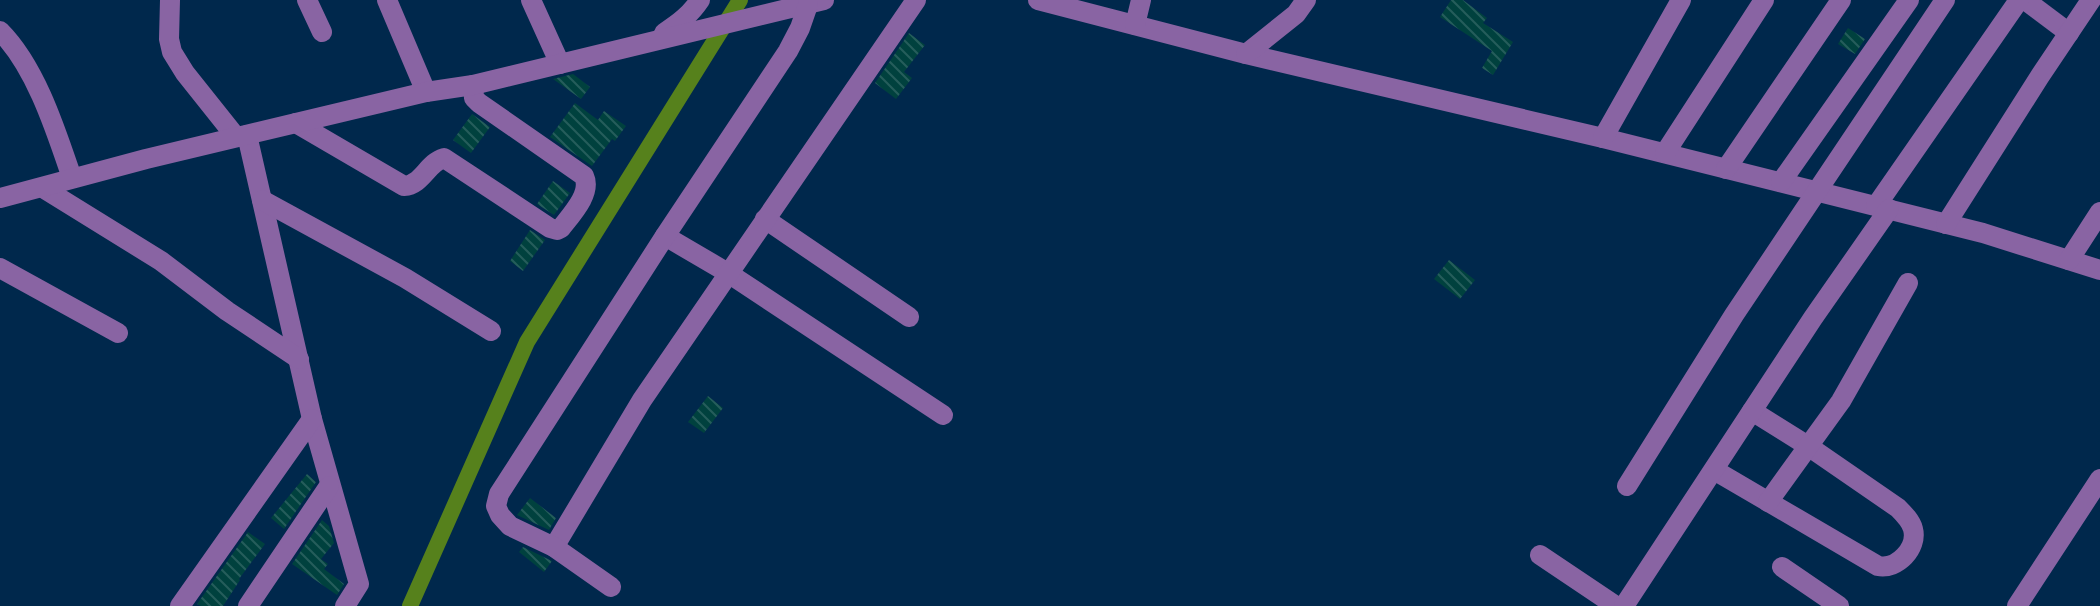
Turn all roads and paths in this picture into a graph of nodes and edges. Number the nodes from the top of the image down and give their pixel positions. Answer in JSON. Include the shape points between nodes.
{"nodes":[{"id":1,"x":170,"y":0,"type":"edge"},
{"id":2,"x":307,"y":0,"type":"edge"},
{"id":3,"x":387,"y":0,"type":"edge"},
{"id":4,"x":531,"y":0,"type":"edge"},
{"id":5,"x":700,"y":0,"type":"edge"},
{"id":6,"x":916,"y":0,"type":"edge"},
{"id":7,"x":1038,"y":0,"type":"edge"},
{"id":8,"x":1141,"y":0,"type":"edge"},
{"id":9,"x":1306,"y":0,"type":"edge"},
{"id":10,"x":1681,"y":0,"type":"edge"},
{"id":11,"x":1764,"y":0,"type":"edge"},
{"id":12,"x":1841,"y":0,"type":"edge"},
{"id":13,"x":1909,"y":0,"type":"edge"},
{"id":14,"x":1945,"y":0,"type":"edge"},
{"id":15,"x":2022,"y":0,"type":"edge"},
{"id":16,"x":2091,"y":0,"type":"edge"},
{"id":17,"x":816,"y":2,"type":"edge"},
{"id":18,"x":1135,"y":25,"type":"junction"},
{"id":19,"x":0,"y":31,"type":"edge"},
{"id":20,"x":322,"y":32,"type":"dead end"},
{"id":21,"x":2069,"y":33,"type":"junction"},
{"id":22,"x":650,"y":41,"type":"junction"},
{"id":23,"x":1246,"y":54,"type":"junction"},
{"id":24,"x":560,"y":64,"type":"junction"},
{"id":25,"x":473,"y":85,"type":"junction"},
{"id":26,"x":426,"y":92,"type":"junction"},
{"id":27,"x":296,"y":123,"type":"junction"},
{"id":28,"x":242,"y":136,"type":"junction"},
{"id":29,"x":1603,"y":138,"type":"junction"},
{"id":30,"x":1665,"y":153,"type":"junction"},
{"id":31,"x":1726,"y":169,"type":"junction"},
{"id":32,"x":72,"y":178,"type":"junction"},
{"id":33,"x":1781,"y":182,"type":"junction"},
{"id":34,"x":43,"y":188,"type":"junction"},
{"id":35,"x":1817,"y":191,"type":"junction"},
{"id":36,"x":0,"y":198,"type":"edge"},
{"id":37,"x":262,"y":200,"type":"junction"},
{"id":38,"x":1882,"y":208,"type":"junction"},
{"id":39,"x":2100,"y":212,"type":"edge"},
{"id":40,"x":765,"y":219,"type":"junction"},
{"id":41,"x":1946,"y":224,"type":"junction"},
{"id":42,"x":665,"y":236,"type":"junction"},
{"id":43,"x":2069,"y":260,"type":"junction"},
{"id":44,"x":0,"y":268,"type":"edge"},
{"id":45,"x":2100,"y":270,"type":"edge"},
{"id":46,"x":728,"y":273,"type":"junction"},
{"id":47,"x":1908,"y":283,"type":"dead end"},
{"id":48,"x":909,"y":317,"type":"dead end"},
{"id":49,"x":491,"y":331,"type":"dead end"},
{"id":50,"x":118,"y":333,"type":"dead end"},
{"id":51,"x":299,"y":359,"type":"junction"},
{"id":52,"x":1752,"y":411,"type":"junction"},
{"id":53,"x":943,"y":415,"type":"dead end"},
{"id":54,"x":312,"y":419,"type":"junction"},
{"id":55,"x":1808,"y":446,"type":"junction"},
{"id":56,"x":1714,"y":470,"type":"junction"},
{"id":57,"x":2100,"y":479,"type":"edge"},
{"id":58,"x":329,"y":486,"type":"junction"},
{"id":59,"x":1627,"y":486,"type":"dead end"},
{"id":60,"x":1768,"y":502,"type":"junction"},
{"id":61,"x":554,"y":547,"type":"junction"},
{"id":62,"x":1540,"y":555,"type":"dead end"},
{"id":63,"x":1782,"y":567,"type":"dead end"},
{"id":64,"x":611,"y":587,"type":"dead end"},
{"id":65,"x":180,"y":606,"type":"edge"},
{"id":66,"x":248,"y":606,"type":"edge"},
{"id":67,"x":345,"y":606,"type":"edge"},
{"id":68,"x":1616,"y":606,"type":"edge"},
{"id":69,"x":1624,"y":606,"type":"edge"},
{"id":70,"x":1839,"y":606,"type":"edge"},
{"id":71,"x":2017,"y":606,"type":"edge"}],
"edges":[{"from":1,"to":28,"type":"street","via":[[172,52]]},
{"from":2,"to":20,"type":"street"},
{"from":3,"to":26,"type":"street"},
{"from":4,"to":24,"type":"street"},
{"from":5,"to":22,"type":"street","via":[[682,21]]},
{"from":6,"to":40,"type":"street"},
{"from":7,"to":18,"type":"street"},
{"from":8,"to":18,"type":"street"},
{"from":9,"to":23,"type":"street"},
{"from":10,"to":29,"type":"street"},
{"from":11,"to":30,"type":"street"},
{"from":12,"to":31,"type":"street"},
{"from":13,"to":33,"type":"street"},
{"from":14,"to":35,"type":"street"},
{"from":15,"to":21,"type":"street"},
{"from":15,"to":38,"type":"street"},
{"from":16,"to":21,"type":"street"},
{"from":17,"to":22,"type":"street"},
{"from":17,"to":42,"type":"street"},
{"from":18,"to":23,"type":"street"},
{"from":19,"to":32,"type":"street","via":[[15,47],[40,95]]},
{"from":21,"to":41,"type":"street"},
{"from":22,"to":24,"type":"street"},
{"from":23,"to":29,"type":"street"},
{"from":24,"to":25,"type":"street"},
{"from":25,"to":26,"type":"street"},
{"from":25,"to":27,"type":"street","via":[[479,103],[584,176],[583,196],[557,230],[444,158],[404,186]]},
{"from":26,"to":27,"type":"street"},
{"from":27,"to":28,"type":"street"},
{"from":28,"to":32,"type":"street"},
{"from":28,"to":37,"type":"street"},
{"from":29,"to":30,"type":"street"},
{"from":30,"to":31,"type":"street"},
{"from":31,"to":33,"type":"street"},
{"from":32,"to":34,"type":"street"},
{"from":33,"to":35,"type":"street"},
{"from":34,"to":36,"type":"street"},
{"from":34,"to":51,"type":"street","via":[[161,261]]},
{"from":35,"to":38,"type":"street"},
{"from":35,"to":59,"type":"street"},
{"from":37,"to":49,"type":"street"},
{"from":37,"to":51,"type":"street"},
{"from":38,"to":41,"type":"street"},
{"from":38,"to":52,"type":"street"},
{"from":39,"to":43,"type":"street"},
{"from":40,"to":46,"type":"street"},
{"from":40,"to":48,"type":"street"},
{"from":41,"to":43,"type":"street"},
{"from":42,"to":46,"type":"street"},
{"from":42,"to":61,"type":"street","via":[[499,494],[496,506],[510,526]]},
{"from":43,"to":45,"type":"street"},
{"from":44,"to":50,"type":"street"},
{"from":46,"to":53,"type":"street"},
{"from":46,"to":61,"type":"street","via":[[642,400]]},
{"from":47,"to":55,"type":"street","via":[[1841,401]]},
{"from":51,"to":54,"type":"street"},
{"from":52,"to":55,"type":"street"},
{"from":52,"to":56,"type":"street"},
{"from":54,"to":58,"type":"street"},
{"from":54,"to":65,"type":"street"},
{"from":55,"to":60,"type":"street"},
{"from":55,"to":60,"type":"street","via":[[1898,508],[1914,531],[1908,551],[1895,565],[1878,566]]},
{"from":56,"to":60,"type":"street"},
{"from":56,"to":69,"type":"street"},
{"from":57,"to":71,"type":"street"},
{"from":58,"to":66,"type":"street"},
{"from":58,"to":67,"type":"street","via":[[359,584]]},
{"from":61,"to":64,"type":"street"},
{"from":62,"to":68,"type":"street"},
{"from":63,"to":70,"type":"street"}]}
